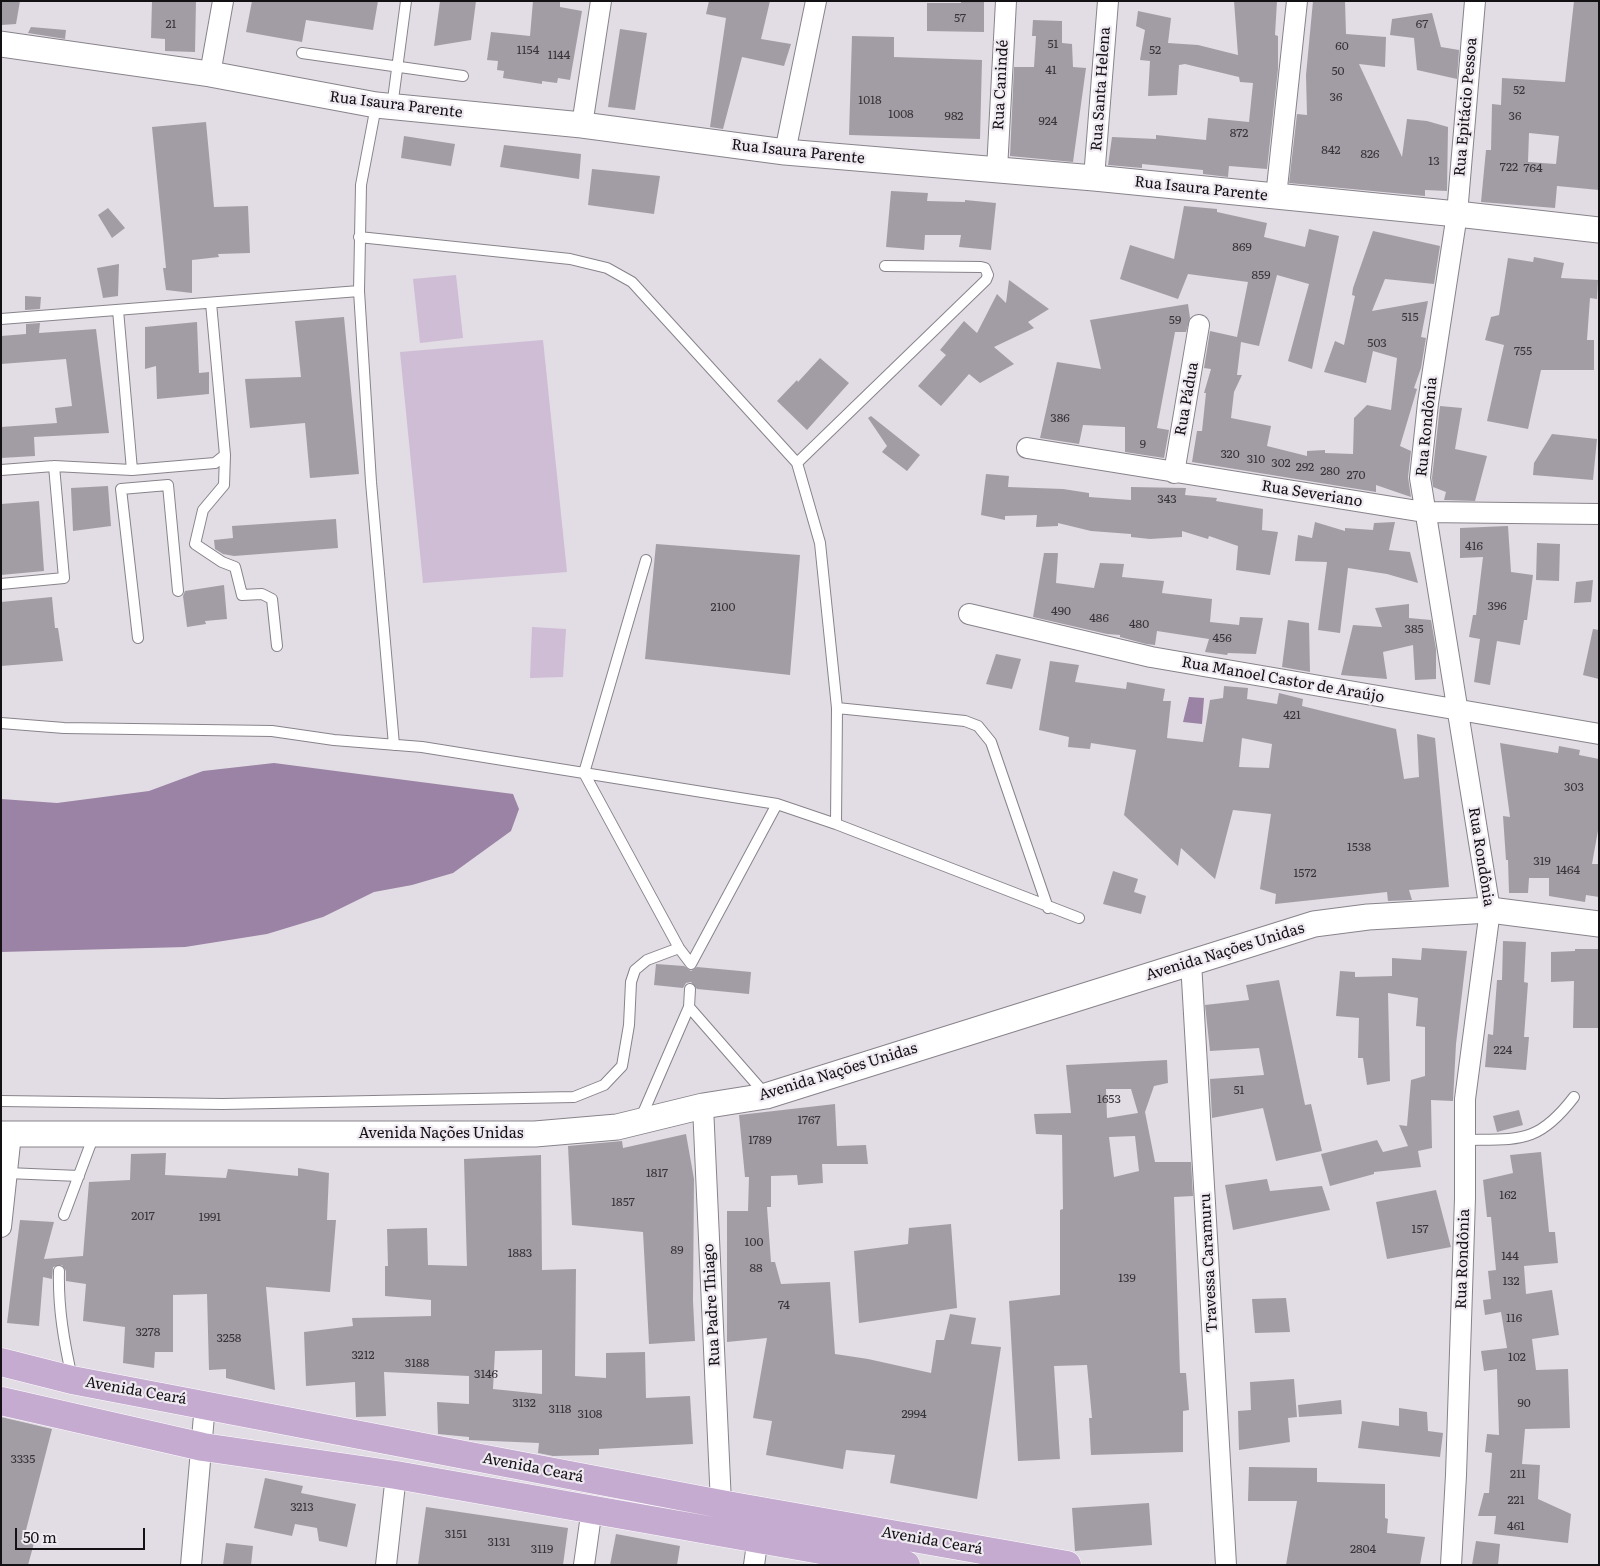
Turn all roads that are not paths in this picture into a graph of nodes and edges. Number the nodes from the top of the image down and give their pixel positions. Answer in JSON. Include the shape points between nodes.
{"nodes":[{"id":1,"x":222,"y":1,"type":"edge"},
{"id":2,"x":406,"y":1,"type":"edge"},
{"id":3,"x":601,"y":1,"type":"edge"},
{"id":4,"x":816,"y":1,"type":"edge"},
{"id":5,"x":1006,"y":1,"type":"edge"},
{"id":6,"x":1108,"y":1,"type":"edge"},
{"id":7,"x":1297,"y":1,"type":"edge"},
{"id":8,"x":1476,"y":1,"type":"edge"},
{"id":9,"x":1,"y":44,"type":"edge"},
{"id":10,"x":302,"y":53,"type":"dead end"},
{"id":11,"x":397,"y":68,"type":"junction"},
{"id":12,"x":210,"y":74,"type":"junction"},
{"id":13,"x":463,"y":76,"type":"dead end"},
{"id":14,"x":384,"y":106,"type":"junction"},
{"id":15,"x":582,"y":126,"type":"junction"},
{"id":16,"x":785,"y":152,"type":"junction"},
{"id":17,"x":997,"y":170,"type":"junction"},
{"id":18,"x":1094,"y":178,"type":"junction"},
{"id":19,"x":1276,"y":197,"type":"junction"},
{"id":20,"x":1456,"y":214,"type":"junction"},
{"id":21,"x":1599,"y":230,"type":"edge"},
{"id":22,"x":359,"y":237,"type":"junction"},
{"id":23,"x":885,"y":266,"type":"dead end"},
{"id":24,"x":359,"y":291,"type":"junction"},
{"id":25,"x":211,"y":303,"type":"junction"},
{"id":26,"x":118,"y":310,"type":"junction"},
{"id":27,"x":1,"y":320,"type":"edge"},
{"id":28,"x":1199,"y":325,"type":"dead end"},
{"id":29,"x":1027,"y":448,"type":"dead end"},
{"id":30,"x":225,"y":455,"type":"junction"},
{"id":31,"x":797,"y":463,"type":"junction"},
{"id":32,"x":54,"y":466,"type":"junction"},
{"id":33,"x":167,"y":467,"type":"junction"},
{"id":34,"x":1,"y":470,"type":"edge"},
{"id":35,"x":132,"y":470,"type":"junction"},
{"id":36,"x":1174,"y":473,"type":"junction"},
{"id":37,"x":168,"y":485,"type":"junction"},
{"id":38,"x":1424,"y":512,"type":"junction"},
{"id":39,"x":1599,"y":514,"type":"edge"},
{"id":40,"x":646,"y":560,"type":"dead end"},
{"id":41,"x":1,"y":584,"type":"edge"},
{"id":42,"x":178,"y":591,"type":"dead end"},
{"id":43,"x":969,"y":614,"type":"dead end"},
{"id":44,"x":138,"y":638,"type":"dead end"},
{"id":45,"x":277,"y":646,"type":"dead end"},
{"id":46,"x":837,"y":708,"type":"junction"},
{"id":47,"x":1458,"y":711,"type":"junction"},
{"id":48,"x":1,"y":723,"type":"edge"},
{"id":49,"x":1599,"y":734,"type":"edge"},
{"id":50,"x":394,"y":745,"type":"junction"},
{"id":51,"x":584,"y":773,"type":"junction"},
{"id":52,"x":777,"y":804,"type":"junction"},
{"id":53,"x":836,"y":824,"type":"junction"},
{"id":54,"x":1048,"y":908,"type":"junction"},
{"id":55,"x":1490,"y":910,"type":"junction"},
{"id":56,"x":1079,"y":918,"type":"dead end"},
{"id":57,"x":1599,"y":924,"type":"edge"},
{"id":58,"x":679,"y":948,"type":"junction"},
{"id":59,"x":1191,"y":962,"type":"junction"},
{"id":60,"x":690,"y":988,"type":"dead end"},
{"id":61,"x":689,"y":1007,"type":"junction"},
{"id":62,"x":766,"y":1096,"type":"junction"},
{"id":63,"x":1574,"y":1097,"type":"dead end"},
{"id":64,"x":1,"y":1101,"type":"edge"},
{"id":65,"x":703,"y":1106,"type":"junction"},
{"id":66,"x":638,"y":1123,"type":"junction"},
{"id":67,"x":6,"y":1134,"type":"edge"},
{"id":68,"x":95,"y":1134,"type":"junction"},
{"id":69,"x":1465,"y":1140,"type":"junction"},
{"id":70,"x":7,"y":1173,"type":"junction"},
{"id":71,"x":79,"y":1176,"type":"junction"},
{"id":72,"x":64,"y":1215,"type":"dead end"},
{"id":73,"x":1,"y":1227,"type":"edge"},
{"id":74,"x":59,"y":1271,"type":"dead end"},
{"id":75,"x":1,"y":1362,"type":"edge"},
{"id":76,"x":72,"y":1380,"type":"junction"},
{"id":77,"x":2,"y":1402,"type":"edge"},
{"id":78,"x":205,"y":1404,"type":"junction"},
{"id":79,"x":203,"y":1447,"type":"junction"},
{"id":80,"x":396,"y":1475,"type":"junction"},
{"id":81,"x":721,"y":1504,"type":"junction"},
{"id":82,"x":592,"y":1508,"type":"junction"},
{"id":83,"x":758,"y":1537,"type":"junction"},
{"id":84,"x":190,"y":1565,"type":"edge"},
{"id":85,"x":386,"y":1565,"type":"edge"},
{"id":86,"x":584,"y":1565,"type":"edge"},
{"id":87,"x":754,"y":1565,"type":"edge"},
{"id":88,"x":906,"y":1565,"type":"edge"},
{"id":89,"x":1067,"y":1565,"type":"edge"},
{"id":90,"x":1226,"y":1565,"type":"edge"},
{"id":91,"x":1450,"y":1565,"type":"edge"}],
"edges":[{"from":1,"to":12,"type":"street"},
{"from":2,"to":11,"type":"lane"},
{"from":3,"to":15,"type":"street"},
{"from":4,"to":16,"type":"street"},
{"from":5,"to":17,"type":"street","name":"Rua Canindé"},
{"from":6,"to":18,"type":"street","name":"Rua Santa Helena"},
{"from":7,"to":19,"type":"street"},
{"from":8,"to":20,"type":"street","name":"Rua Epitácio Pessoa"},
{"from":9,"to":12,"type":"street","name":"Rua Isaura Parente"},
{"from":10,"to":11,"type":"lane"},
{"from":11,"to":13,"type":"lane"},
{"from":11,"to":14,"type":"lane"},
{"from":12,"to":14,"type":"street","name":"Rua Isaura Parente"},
{"from":14,"to":15,"type":"street","name":"Rua Isaura Parente"},
{"from":14,"to":22,"type":"lane","via":[[361,185]]},
{"from":15,"to":16,"type":"street","name":"Rua Isaura Parente"},
{"from":16,"to":17,"type":"street","name":"Rua Isaura Parente"},
{"from":17,"to":18,"type":"street","name":"Rua Isaura Parente"},
{"from":18,"to":19,"type":"street","name":"Rua Isaura Parente"},
{"from":19,"to":20,"type":"street","name":"Rua Isaura Parente"},
{"from":20,"to":21,"type":"street","name":"Rua Isaura Parente"},
{"from":20,"to":38,"type":"street","name":"Rua Rondônia","via":[[1421,468]]},
{"from":22,"to":24,"type":"lane"},
{"from":22,"to":31,"type":"lane","via":[[570,258],[607,268],[632,282]]},
{"from":23,"to":31,"type":"lane","via":[[981,267],[988,275]]},
{"from":24,"to":25,"type":"lane"},
{"from":24,"to":50,"type":"lane","via":[[371,482]]},
{"from":25,"to":26,"type":"lane"},
{"from":25,"to":30,"type":"lane"},
{"from":26,"to":27,"type":"lane"},
{"from":26,"to":35,"type":"lane"},
{"from":28,"to":36,"type":"street","name":"Rua Pádua"},
{"from":29,"to":36,"type":"street","name":"Rua Severiano"},
{"from":30,"to":33,"type":"lane","via":[[215,463]]},
{"from":30,"to":45,"type":"lane","via":[[224,485],[203,510],[195,544],[222,562],[235,566],[242,596],[262,594],[272,599]]},
{"from":31,"to":46,"type":"lane","via":[[820,543]]},
{"from":32,"to":34,"type":"lane"},
{"from":32,"to":35,"type":"lane"},
{"from":32,"to":41,"type":"lane","via":[[64,578]]},
{"from":33,"to":35,"type":"lane"},
{"from":33,"to":37,"type":"lane"},
{"from":36,"to":38,"type":"street","name":"Rua Severiano"},
{"from":37,"to":42,"type":"lane"},
{"from":37,"to":44,"type":"lane","via":[[121,488]]},
{"from":38,"to":39,"type":"street","name":"Rua Severiano"},
{"from":38,"to":47,"type":"street","name":"Rua Rondônia"},
{"from":40,"to":51,"type":"lane"},
{"from":43,"to":47,"type":"street","name":"Rua Manoel Castor de Araújo","via":[[1151,657]]},
{"from":46,"to":53,"type":"lane"},
{"from":46,"to":54,"type":"lane","via":[[965,721],[978,726],[991,742]]},
{"from":47,"to":49,"type":"street","name":"Rua Manoel Castor de Araújo"},
{"from":47,"to":55,"type":"street","name":"Rua Rondônia"},
{"from":48,"to":50,"type":"lane","via":[[64,728],[272,731]]},
{"from":50,"to":51,"type":"lane"},
{"from":51,"to":52,"type":"lane"},
{"from":51,"to":58,"type":"lane"},
{"from":52,"to":53,"type":"lane"},
{"from":52,"to":58,"type":"lane","via":[[691,965]]},
{"from":53,"to":54,"type":"lane"},
{"from":54,"to":56,"type":"lane"},
{"from":55,"to":57,"type":"street","name":"Avenida Nações Unidas"},
{"from":55,"to":59,"type":"street","name":"Avenida Nações Unidas","via":[[1339,919]]},
{"from":55,"to":69,"type":"street","name":"Rua Rondônia","via":[[1466,1099]]},
{"from":58,"to":64,"type":"lane","via":[[647,960],[636,970],[631,982],[629,1025],[622,1066],[604,1085],[574,1097],[223,1104]]},
{"from":59,"to":62,"type":"street","name":"Avenida Nações Unidas"},
{"from":59,"to":90,"type":"street","name":"Travessa Caramuru"},
{"from":60,"to":61,"type":"lane"},
{"from":61,"to":62,"type":"lane"},
{"from":61,"to":66,"type":"lane"},
{"from":62,"to":65,"type":"street","name":"Avenida Nações Unidas"},
{"from":63,"to":69,"type":"lane","via":[[1560,1115],[1532,1135],[1521,1139]]},
{"from":65,"to":66,"type":"street","name":"Avenida Nações Unidas"},
{"from":65,"to":81,"type":"street","name":"Rua Padre Thiago"},
{"from":66,"to":68,"type":"street","name":"Avenida Nações Unidas","via":[[535,1134]]},
{"from":67,"to":68,"type":"street","name":"Avenida Nações Unidas"},
{"from":67,"to":70,"type":"street"},
{"from":68,"to":71,"type":"lane"},
{"from":69,"to":91,"type":"street","name":"Rua Rondônia","via":[[1456,1475]]},
{"from":70,"to":71,"type":"lane"},
{"from":70,"to":73,"type":"street"},
{"from":71,"to":72,"type":"lane"},
{"from":74,"to":76,"type":"lane","via":[[58,1303]]},
{"from":75,"to":76,"type":"main road","name":"Avenida Ceará"},
{"from":76,"to":77,"type":"main road","via":[[56,1395]]},
{"from":76,"to":78,"type":"main road","name":"Avenida Ceará"},
{"from":77,"to":79,"type":"main road","name":"Avenida Ceará"},
{"from":78,"to":79,"type":"street"},
{"from":78,"to":81,"type":"main road","name":"Avenida Ceará"},
{"from":79,"to":80,"type":"main road","name":"Avenida Ceará"},
{"from":79,"to":84,"type":"street"},
{"from":80,"to":82,"type":"main road","name":"Avenida Ceará"},
{"from":80,"to":85,"type":"street"},
{"from":81,"to":89,"type":"main road","name":"Avenida Ceará"},
{"from":82,"to":83,"type":"main road","name":"Avenida Ceará"},
{"from":82,"to":86,"type":"street"},
{"from":83,"to":87,"type":"street"},
{"from":83,"to":88,"type":"main road","name":"Avenida Ceará"}]}
